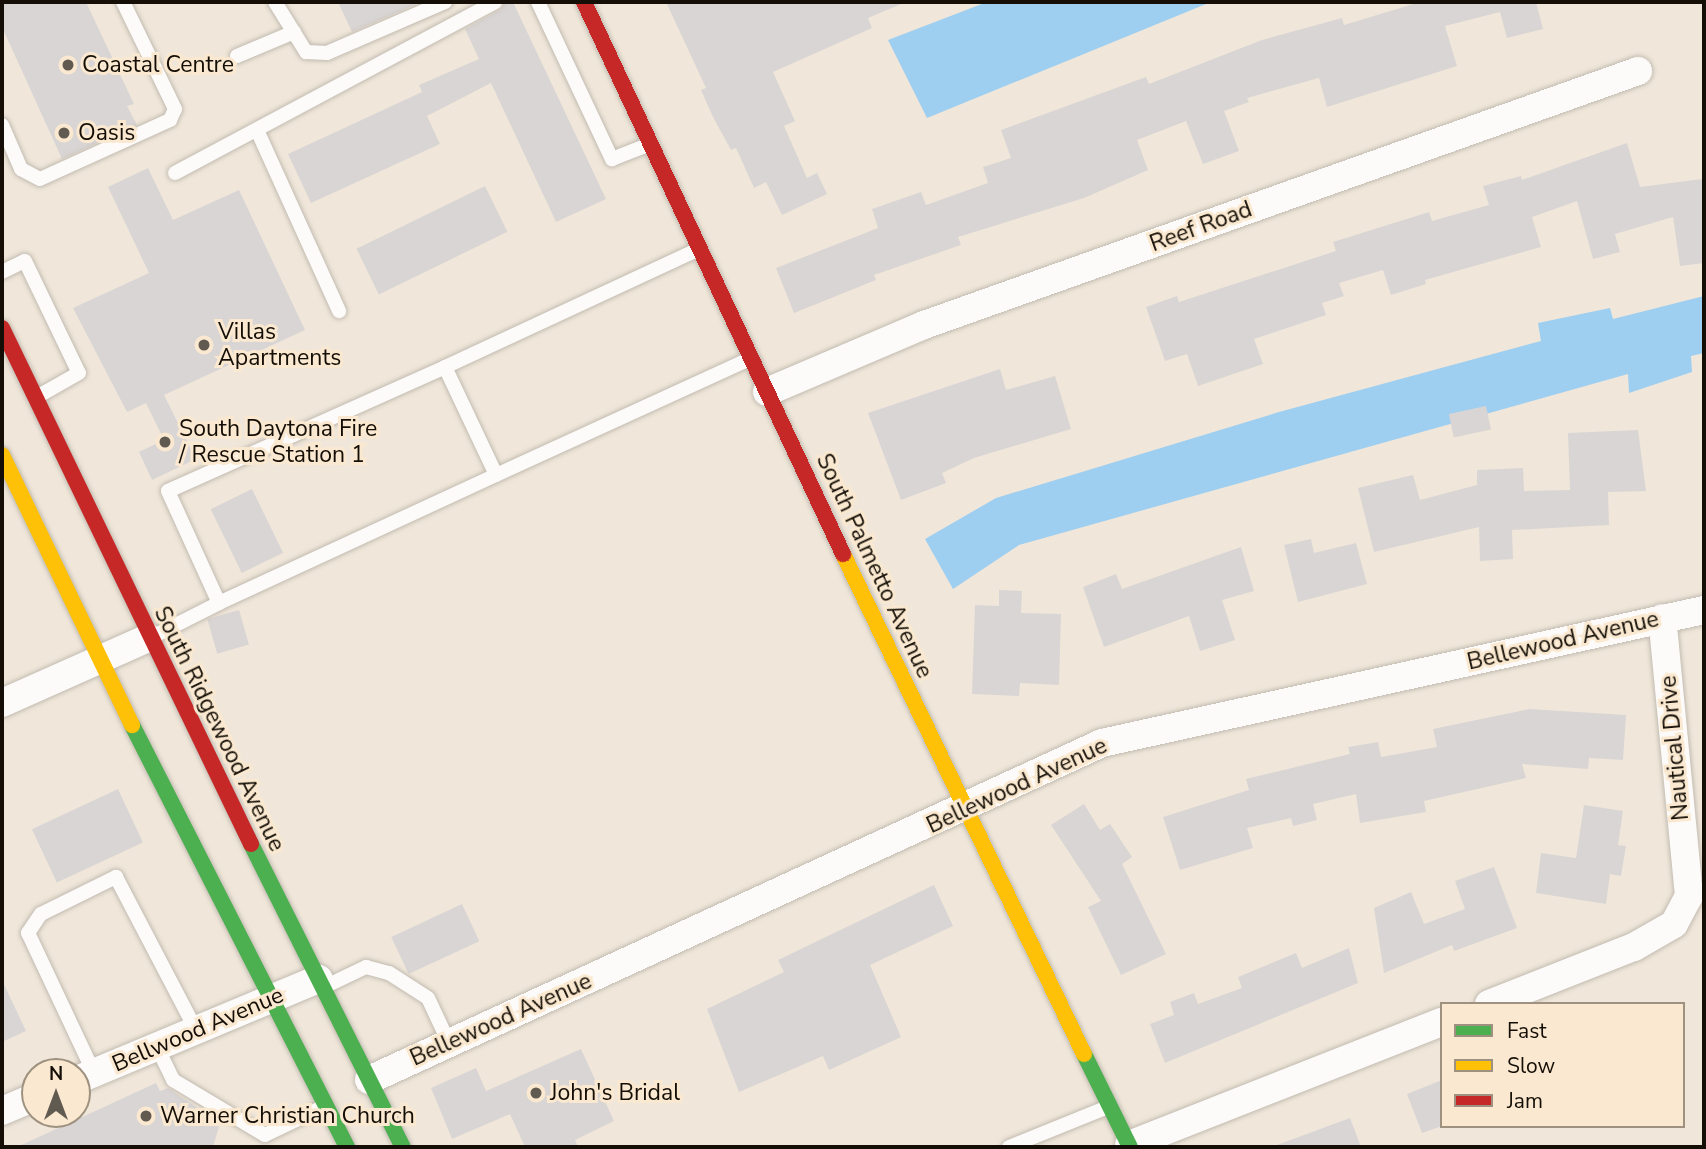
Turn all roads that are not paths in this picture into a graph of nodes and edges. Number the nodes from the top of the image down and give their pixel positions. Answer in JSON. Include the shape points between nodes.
{"nodes":[{"id":1,"x":123,"y":2,"type":"edge"},
{"id":2,"x":275,"y":2,"type":"edge"},
{"id":3,"x":445,"y":2,"type":"edge"},
{"id":4,"x":495,"y":2,"type":"edge"},
{"id":5,"x":538,"y":2,"type":"edge"},
{"id":6,"x":584,"y":2,"type":"edge"},
{"id":7,"x":293,"y":32,"type":"junction"},
{"id":8,"x":237,"y":56,"type":"dead end"},
{"id":9,"x":1638,"y":71,"type":"dead end"},
{"id":10,"x":2,"y":125,"type":"edge"},
{"id":11,"x":257,"y":130,"type":"junction"},
{"id":12,"x":651,"y":144,"type":"junction"},
{"id":13,"x":174,"y":173,"type":"dead end"},
{"id":14,"x":700,"y":248,"type":"junction"},
{"id":15,"x":2,"y":272,"type":"edge"},
{"id":16,"x":338,"y":311,"type":"dead end"},
{"id":17,"x":2,"y":328,"type":"edge"},
{"id":18,"x":752,"y":358,"type":"junction"},
{"id":19,"x":445,"y":367,"type":"junction"},
{"id":20,"x":767,"y":392,"type":"junction"},
{"id":21,"x":35,"y":398,"type":"junction"},
{"id":22,"x":2,"y":455,"type":"edge"},
{"id":23,"x":496,"y":475,"type":"junction"},
{"id":24,"x":219,"y":603,"type":"junction"},
{"id":25,"x":1704,"y":610,"type":"edge"},
{"id":26,"x":1662,"y":618,"type":"junction"},
{"id":27,"x":148,"y":638,"type":"junction"},
{"id":28,"x":99,"y":661,"type":"junction"},
{"id":29,"x":2,"y":703,"type":"edge"},
{"id":30,"x":964,"y":810,"type":"junction"},
{"id":31,"x":321,"y":983,"type":"junction"},
{"id":32,"x":271,"y":999,"type":"junction"},
{"id":33,"x":1494,"y":1002,"type":"edge"},
{"id":34,"x":1440,"y":1023,"type":"edge"},
{"id":35,"x":196,"y":1030,"type":"junction"},
{"id":36,"x":449,"y":1044,"type":"junction"},
{"id":37,"x":157,"y":1047,"type":"junction"},
{"id":38,"x":78,"y":1058,"type":"edge"},
{"id":39,"x":91,"y":1074,"type":"edge"},
{"id":40,"x":369,"y":1080,"type":"junction"},
{"id":41,"x":21,"y":1103,"type":"edge"},
{"id":42,"x":326,"y":1106,"type":"junction"},
{"id":43,"x":1110,"y":1107,"type":"junction"},
{"id":44,"x":2,"y":1111,"type":"edge"},
{"id":45,"x":1130,"y":1146,"type":"edge"},
{"id":46,"x":347,"y":1147,"type":"edge"},
{"id":47,"x":403,"y":1147,"type":"edge"},
{"id":48,"x":1009,"y":1147,"type":"edge"}],
"edges":[{"from":1,"to":10,"type":"lane","via":[[175,109],[170,120],[40,179],[21,169]]},
{"from":2,"to":7,"type":"lane"},
{"from":3,"to":7,"type":"lane","via":[[327,53],[306,52]]},
{"from":4,"to":11,"type":"lane"},
{"from":5,"to":12,"type":"lane","via":[[612,159]]},
{"from":6,"to":12,"type":"main road","name":"South Palmetto Avenue"},
{"from":7,"to":8,"type":"lane"},
{"from":9,"to":20,"type":"street","name":"Reef Road","via":[[924,326]]},
{"from":11,"to":13,"type":"lane"},
{"from":11,"to":16,"type":"lane"},
{"from":12,"to":14,"type":"main road","name":"South Palmetto Avenue"},
{"from":14,"to":18,"type":"main road","name":"South Palmetto Avenue"},
{"from":14,"to":19,"type":"lane"},
{"from":15,"to":21,"type":"lane","via":[[25,261],[79,373]]},
{"from":17,"to":21,"type":"main road","name":"South Ridgewood Avenue"},
{"from":18,"to":20,"type":"main road","name":"South Palmetto Avenue"},
{"from":18,"to":23,"type":"lane"},
{"from":19,"to":23,"type":"lane"},
{"from":19,"to":24,"type":"lane","via":[[168,491]]},
{"from":20,"to":30,"type":"main road","name":"South Palmetto Avenue"},
{"from":21,"to":27,"type":"main road","name":"South Ridgewood Avenue"},
{"from":22,"to":28,"type":"main road"},
{"from":23,"to":24,"type":"lane"},
{"from":24,"to":27,"type":"lane"},
{"from":25,"to":26,"type":"street","name":"Bellewood Avenue"},
{"from":26,"to":30,"type":"street","name":"Bellewood Avenue","via":[[1102,743]]},
{"from":26,"to":33,"type":"street","name":"Nautical Drive","via":[[1689,897],[1674,924],[1634,947]]},
{"from":27,"to":28,"type":"street"},
{"from":27,"to":31,"type":"main road","name":"South Ridgewood Avenue"},
{"from":28,"to":29,"type":"street"},
{"from":28,"to":32,"type":"main road"},
{"from":30,"to":36,"type":"street","name":"Bellewood Avenue"},
{"from":30,"to":43,"type":"main road","name":"South Palmetto Avenue"},
{"from":31,"to":32,"type":"street","name":"Bellwood Avenue"},
{"from":31,"to":36,"type":"lane","via":[[366,967],[390,973],[428,998]]},
{"from":31,"to":40,"type":"main road","name":"South Ridgewood Avenue"},
{"from":32,"to":35,"type":"street","name":"Bellwood Avenue"},
{"from":32,"to":42,"type":"main road"},
{"from":34,"to":45,"type":"street"},
{"from":35,"to":37,"type":"street","name":"Bellwood Avenue"},
{"from":35,"to":38,"type":"lane","via":[[116,877],[41,914],[28,933]]},
{"from":36,"to":40,"type":"street","name":"Bellewood Avenue"},
{"from":37,"to":39,"type":"street","name":"Bellwood Avenue"},
{"from":37,"to":42,"type":"lane","via":[[173,1080],[265,1135]]},
{"from":40,"to":47,"type":"main road","name":"South Ridgewood Avenue"},
{"from":41,"to":44,"type":"street"},
{"from":42,"to":46,"type":"main road"},
{"from":43,"to":45,"type":"main road","name":"South Palmetto Avenue"},
{"from":43,"to":48,"type":"lane"}]}
